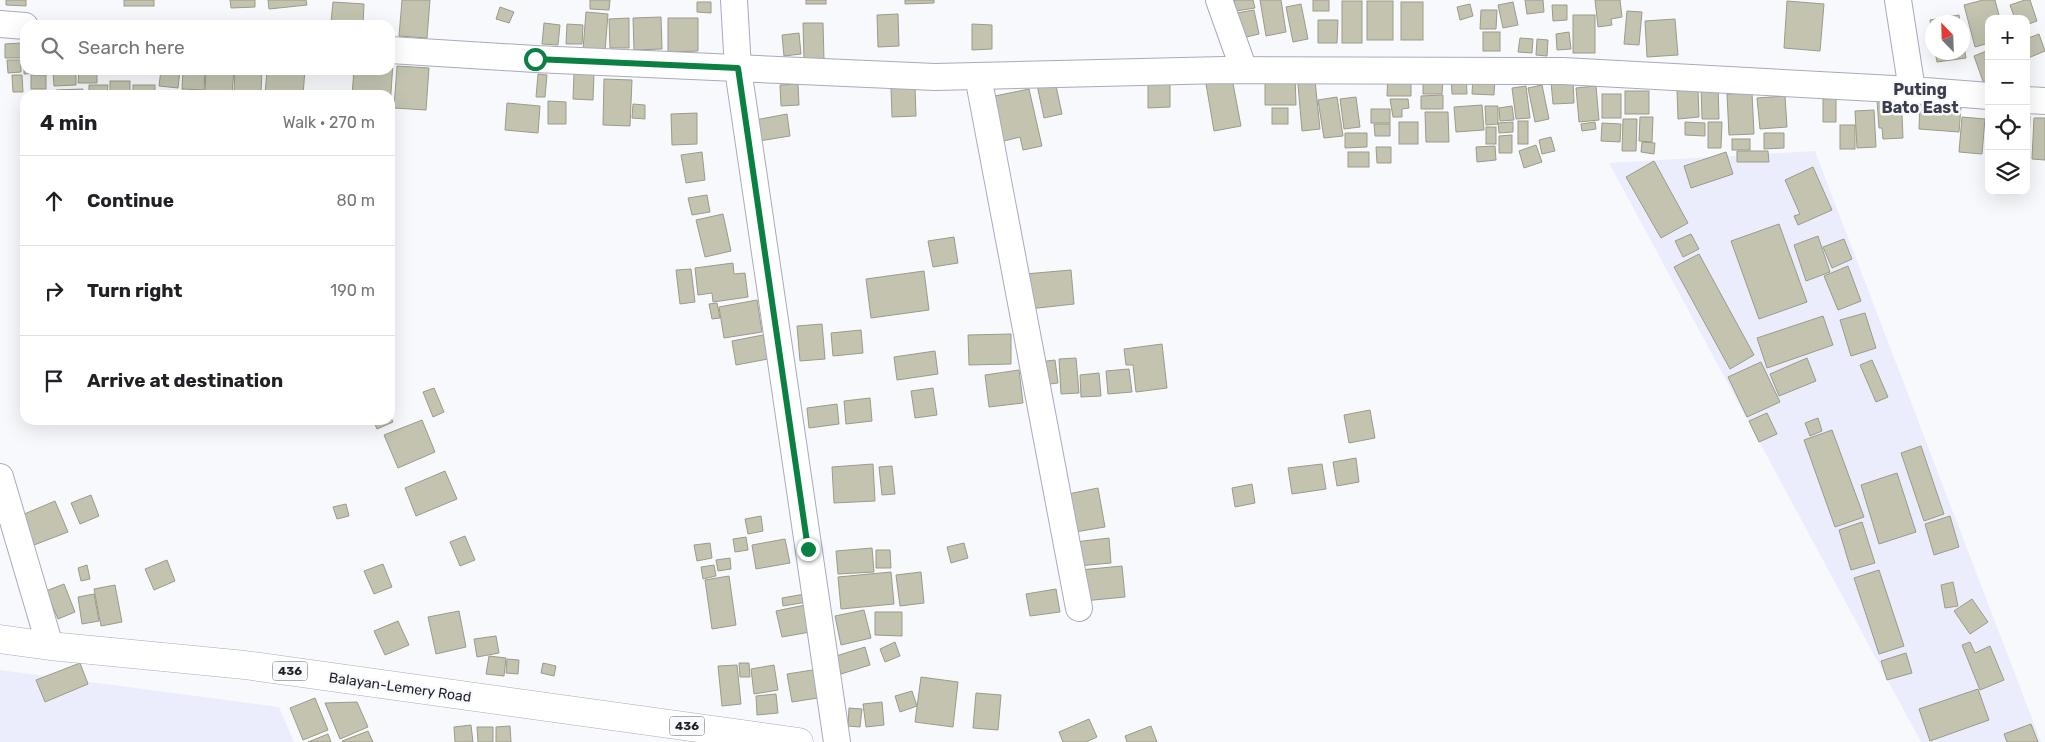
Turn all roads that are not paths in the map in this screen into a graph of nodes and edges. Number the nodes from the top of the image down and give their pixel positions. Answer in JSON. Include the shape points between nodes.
{"nodes":[{"id":1,"x":734,"y":0,"type":"edge"},
{"id":2,"x":1218,"y":0,"type":"edge"},
{"id":3,"x":1898,"y":0,"type":"edge"},
{"id":4,"x":0,"y":24,"type":"edge"},
{"id":5,"x":20,"y":26,"type":"edge"},
{"id":6,"x":395,"y":50,"type":"edge"},
{"id":7,"x":738,"y":68,"type":"junction"},
{"id":8,"x":1244,"y":70,"type":"junction"},
{"id":9,"x":978,"y":76,"type":"junction"},
{"id":10,"x":1912,"y":90,"type":"junction"},
{"id":11,"x":1985,"y":96,"type":"edge"},
{"id":12,"x":2030,"y":100,"type":"edge"},
{"id":13,"x":2045,"y":101,"type":"edge"},
{"id":14,"x":0,"y":477,"type":"edge"},
{"id":15,"x":1079,"y":608,"type":"dead end"},
{"id":16,"x":0,"y":639,"type":"edge"},
{"id":17,"x":50,"y":646,"type":"junction"},
{"id":18,"x":799,"y":742,"type":"edge"},
{"id":19,"x":837,"y":742,"type":"edge"}],
"edges":[{"from":1,"to":7,"type":"street"},
{"from":2,"to":8,"type":"street"},
{"from":3,"to":10,"type":"street"},
{"from":4,"to":5,"type":"street"},
{"from":6,"to":7,"type":"street"},
{"from":7,"to":9,"type":"street"},
{"from":7,"to":19,"type":"street"},
{"from":8,"to":9,"type":"street"},
{"from":8,"to":10,"type":"street","via":[[1563,71]]},
{"from":9,"to":15,"type":"street"},
{"from":10,"to":11,"type":"street"},
{"from":12,"to":13,"type":"street"},
{"from":14,"to":17,"type":"street"},
{"from":16,"to":17,"type":"main road","name":"Balayan-Lemery Road","number":"436"},
{"from":17,"to":18,"type":"main road","name":"Balayan-Lemery Road","number":"436","via":[[245,665]]}]}
